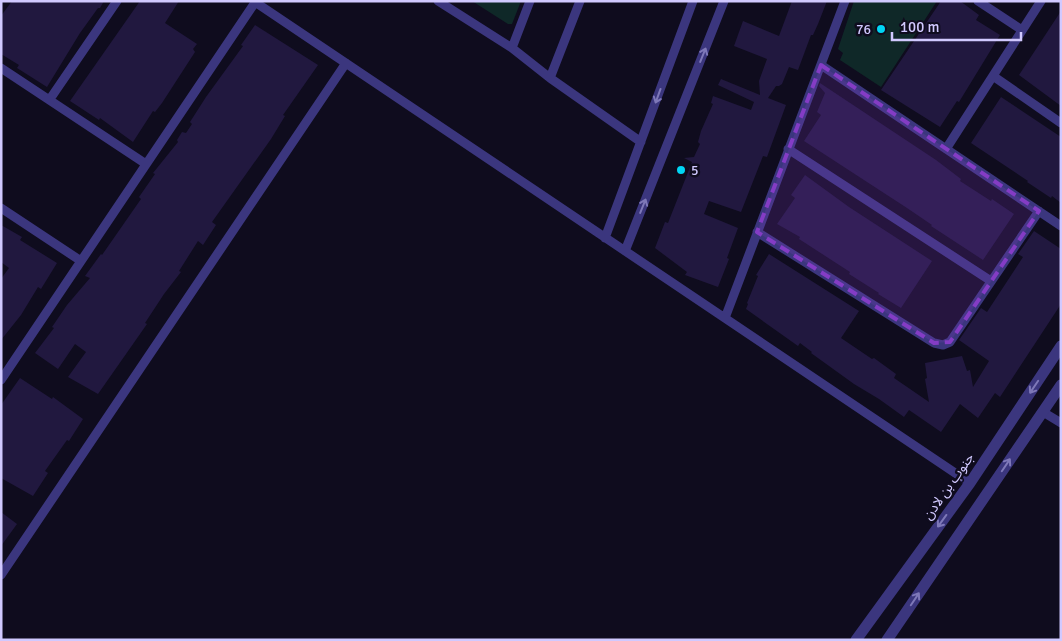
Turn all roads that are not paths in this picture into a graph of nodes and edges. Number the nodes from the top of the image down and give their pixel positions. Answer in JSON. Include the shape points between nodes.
{"nodes":[{"id":1,"x":117,"y":1,"type":"edge"},
{"id":2,"x":438,"y":1,"type":"edge"},
{"id":3,"x":530,"y":1,"type":"edge"},
{"id":4,"x":580,"y":1,"type":"edge"},
{"id":5,"x":693,"y":1,"type":"edge"},
{"id":6,"x":724,"y":1,"type":"edge"},
{"id":7,"x":845,"y":1,"type":"edge"},
{"id":8,"x":978,"y":1,"type":"edge"},
{"id":9,"x":1041,"y":1,"type":"edge"},
{"id":10,"x":256,"y":2,"type":"edge"},
{"id":11,"x":1022,"y":30,"type":"junction"},
{"id":12,"x":512,"y":48,"type":"junction"},
{"id":13,"x":346,"y":63,"type":"junction"},
{"id":14,"x":820,"y":65,"type":"junction"},
{"id":15,"x":1,"y":68,"type":"edge"},
{"id":16,"x":993,"y":76,"type":"junction"},
{"id":17,"x":550,"y":78,"type":"junction"},
{"id":18,"x":50,"y":100,"type":"junction"},
{"id":19,"x":1061,"y":123,"type":"edge"},
{"id":20,"x":641,"y":142,"type":"junction"},
{"id":21,"x":788,"y":149,"type":"junction"},
{"id":22,"x":946,"y":149,"type":"junction"},
{"id":23,"x":146,"y":164,"type":"junction"},
{"id":24,"x":1,"y":208,"type":"edge"},
{"id":25,"x":1039,"y":211,"type":"junction"},
{"id":26,"x":1061,"y":226,"type":"edge"},
{"id":27,"x":757,"y":232,"type":"junction"},
{"id":28,"x":606,"y":238,"type":"junction"},
{"id":29,"x":625,"y":251,"type":"junction"},
{"id":30,"x":81,"y":262,"type":"junction"},
{"id":31,"x":991,"y":281,"type":"junction"},
{"id":32,"x":724,"y":318,"type":"junction"},
{"id":33,"x":1061,"y":346,"type":"edge"},
{"id":34,"x":1,"y":380,"type":"edge"},
{"id":35,"x":1061,"y":385,"type":"edge"},
{"id":36,"x":1043,"y":412,"type":"junction"},
{"id":37,"x":1061,"y":423,"type":"edge"},
{"id":38,"x":970,"y":483,"type":"junction"},
{"id":39,"x":1,"y":575,"type":"edge"},
{"id":40,"x":856,"y":640,"type":"edge"},
{"id":41,"x":887,"y":640,"type":"edge"}],
"edges":[{"from":1,"to":18,"type":"street"},
{"from":2,"to":12,"type":"street"},
{"from":3,"to":12,"type":"street"},
{"from":4,"to":17,"type":"street"},
{"from":5,"to":20,"type":"street","one_way":true},
{"from":29,"to":6,"type":"street","one_way":true},
{"from":7,"to":14,"type":"street"},
{"from":8,"to":11,"type":"street"},
{"from":9,"to":11,"type":"street"},
{"from":10,"to":13,"type":"street"},
{"from":10,"to":23,"type":"street"},
{"from":11,"to":16,"type":"street"},
{"from":12,"to":17,"type":"street"},
{"from":13,"to":28,"type":"street"},
{"from":13,"to":39,"type":"street"},
{"from":14,"to":21,"type":"street"},
{"from":14,"to":22,"type":"street"},
{"from":15,"to":18,"type":"street"},
{"from":16,"to":19,"type":"street"},
{"from":16,"to":22,"type":"street"},
{"from":17,"to":20,"type":"street"},
{"from":18,"to":23,"type":"street"},
{"from":20,"to":28,"type":"street"},
{"from":21,"to":27,"type":"street"},
{"from":21,"to":31,"type":"street"},
{"from":22,"to":25,"type":"street"},
{"from":23,"to":30,"type":"street"},
{"from":24,"to":30,"type":"street"},
{"from":25,"to":26,"type":"street"},
{"from":25,"to":31,"type":"street"},
{"from":27,"to":31,"type":"street","via":[[934,343],[943,345],[950,342]]},
{"from":27,"to":32,"type":"street"},
{"from":28,"to":29,"type":"street"},
{"from":29,"to":32,"type":"street"},
{"from":30,"to":34,"type":"street"},
{"from":32,"to":38,"type":"street"},
{"from":33,"to":38,"type":"street","name":"جنوب بن لادن","one_way":true},
{"from":35,"to":36,"type":"street"},
{"from":36,"to":37,"type":"street"},
{"from":41,"to":36,"type":"street","one_way":true},
{"from":38,"to":40,"type":"street","name":"جنوب بن لادن","one_way":true}]}
